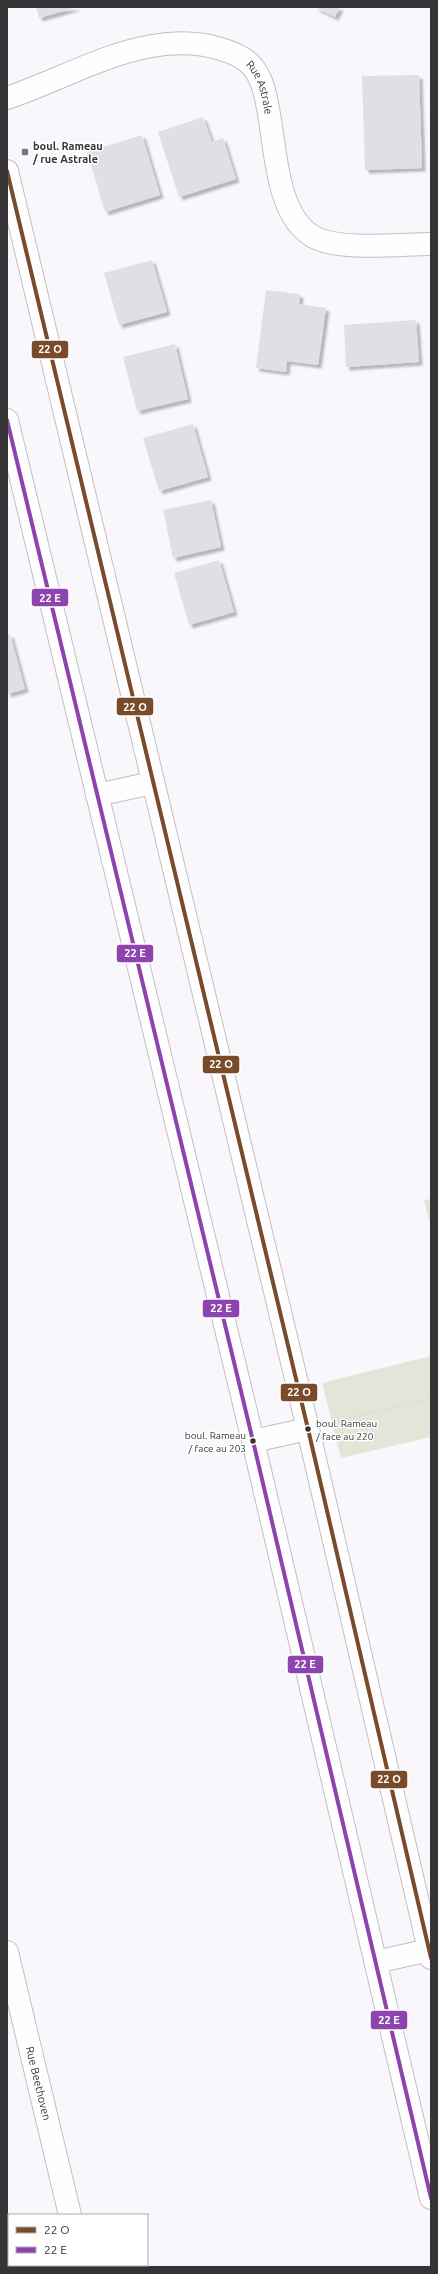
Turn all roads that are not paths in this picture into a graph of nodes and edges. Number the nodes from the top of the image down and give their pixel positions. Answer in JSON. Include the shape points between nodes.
{"nodes":[{"id":1,"x":7,"y":98,"type":"edge"},
{"id":2,"x":7,"y":171,"type":"edge"},
{"id":3,"x":431,"y":244,"type":"edge"},
{"id":4,"x":7,"y":420,"type":"edge"},
{"id":5,"x":152,"y":783,"type":"junction"},
{"id":6,"x":97,"y":795,"type":"junction"},
{"id":7,"x":318,"y":1426,"type":"junction"},
{"id":8,"x":253,"y":1441,"type":"junction"},
{"id":9,"x":7,"y":1952,"type":"edge"},
{"id":10,"x":430,"y":1954,"type":"edge"},
{"id":11,"x":376,"y":1962,"type":"junction"},
{"id":12,"x":431,"y":2198,"type":"edge"},
{"id":13,"x":70,"y":2214,"type":"edge"}],
"edges":[{"from":1,"to":3,"type":"street","name":"Rue Astrale","via":[[106,59],[151,46],[191,44],[228,51],[250,65],[262,85],[284,198],[294,219],[303,229],[313,237],[335,244]]},
{"from":2,"to":5,"type":"street"},
{"from":4,"to":6,"type":"street"},
{"from":5,"to":6,"type":"street"},
{"from":5,"to":7,"type":"street"},
{"from":6,"to":8,"type":"street"},
{"from":7,"to":8,"type":"street"},
{"from":7,"to":10,"type":"street"},
{"from":8,"to":11,"type":"street"},
{"from":9,"to":13,"type":"street","name":"Rue Beethoven"},
{"from":10,"to":11,"type":"street"},
{"from":11,"to":12,"type":"street"}]}
